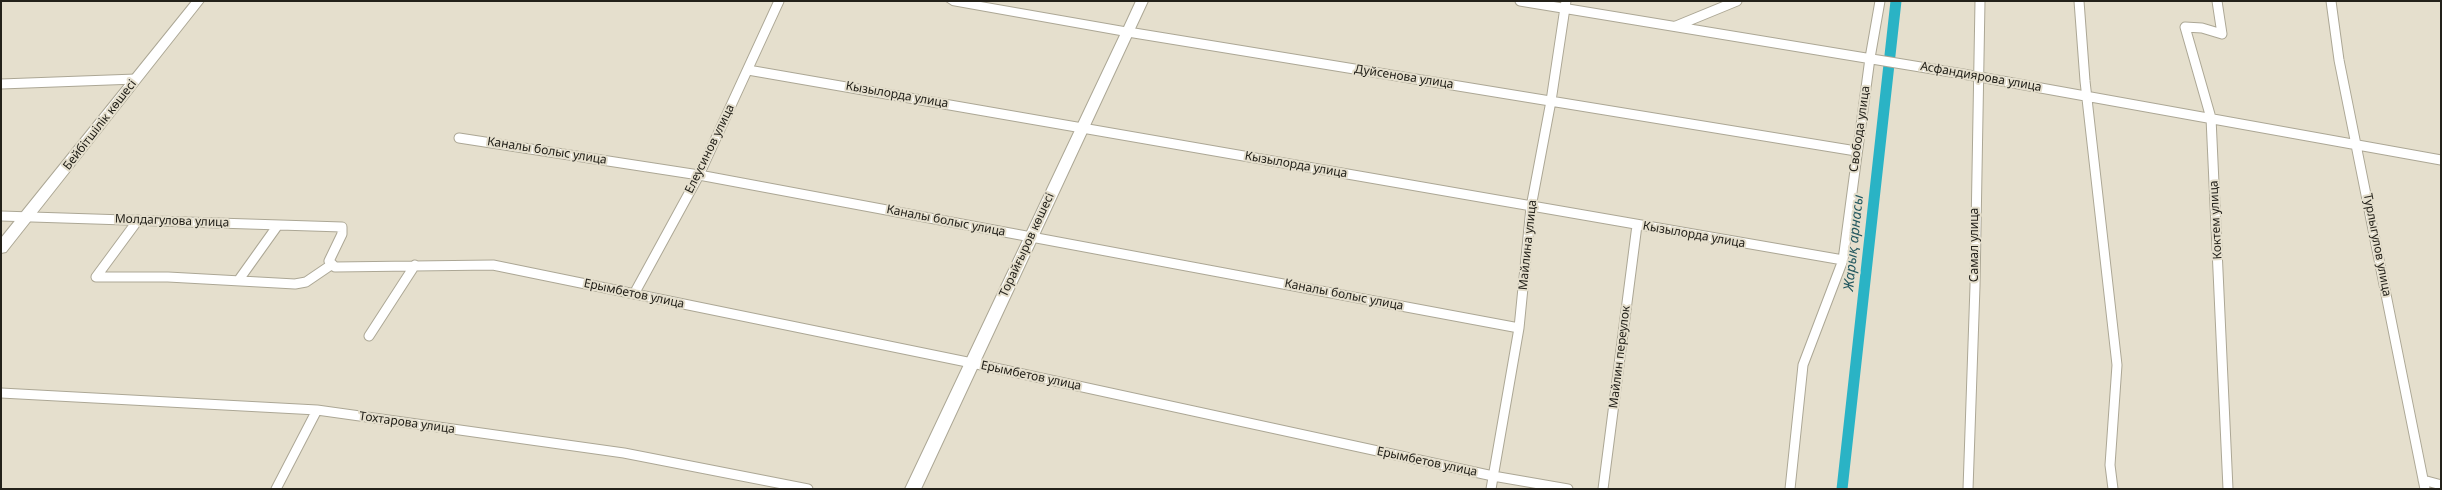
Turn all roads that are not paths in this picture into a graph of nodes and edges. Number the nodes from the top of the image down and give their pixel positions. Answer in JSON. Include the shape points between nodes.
{"nodes":[{"id":1,"x":198,"y":1,"type":"edge"},
{"id":2,"x":779,"y":1,"type":"edge"},
{"id":3,"x":952,"y":1,"type":"edge"},
{"id":4,"x":1142,"y":1,"type":"edge"},
{"id":5,"x":1520,"y":1,"type":"edge"},
{"id":6,"x":1737,"y":1,"type":"edge"},
{"id":7,"x":1880,"y":1,"type":"edge"},
{"id":8,"x":1980,"y":1,"type":"edge"},
{"id":9,"x":2079,"y":1,"type":"edge"},
{"id":10,"x":2217,"y":1,"type":"edge"},
{"id":11,"x":2331,"y":1,"type":"edge"},
{"id":12,"x":1566,"y":5,"type":"edge"},
{"id":13,"x":1676,"y":26,"type":"junction"},
{"id":14,"x":1128,"y":32,"type":"junction"},
{"id":15,"x":1870,"y":58,"type":"junction"},
{"id":16,"x":748,"y":70,"type":"junction"},
{"id":17,"x":1976,"y":77,"type":"junction"},
{"id":18,"x":136,"y":79,"type":"junction"},
{"id":19,"x":1,"y":84,"type":"edge"},
{"id":20,"x":2088,"y":97,"type":"junction"},
{"id":21,"x":1550,"y":101,"type":"junction"},
{"id":22,"x":2211,"y":118,"type":"junction"},
{"id":23,"x":1083,"y":127,"type":"junction"},
{"id":24,"x":459,"y":138,"type":"dead end"},
{"id":25,"x":2357,"y":144,"type":"junction"},
{"id":26,"x":1856,"y":151,"type":"junction"},
{"id":27,"x":2441,"y":160,"type":"edge"},
{"id":28,"x":699,"y":175,"type":"junction"},
{"id":29,"x":1531,"y":207,"type":"junction"},
{"id":30,"x":1,"y":216,"type":"edge"},
{"id":31,"x":28,"y":216,"type":"junction"},
{"id":32,"x":138,"y":220,"type":"junction"},
{"id":33,"x":278,"y":225,"type":"junction"},
{"id":34,"x":1637,"y":225,"type":"junction"},
{"id":35,"x":1031,"y":236,"type":"junction"},
{"id":36,"x":1,"y":248,"type":"edge"},
{"id":37,"x":1843,"y":260,"type":"junction"},
{"id":38,"x":331,"y":265,"type":"junction"},
{"id":39,"x":415,"y":266,"type":"junction"},
{"id":40,"x":238,"y":281,"type":"junction"},
{"id":41,"x":634,"y":294,"type":"junction"},
{"id":42,"x":1519,"y":328,"type":"junction"},
{"id":43,"x":369,"y":336,"type":"dead end"},
{"id":44,"x":972,"y":363,"type":"junction"},
{"id":45,"x":1,"y":393,"type":"edge"},
{"id":46,"x":317,"y":410,"type":"junction"},
{"id":47,"x":1493,"y":476,"type":"junction"},
{"id":48,"x":2424,"y":484,"type":"edge"},
{"id":49,"x":2441,"y":485,"type":"edge"},
{"id":50,"x":276,"y":489,"type":"edge"},
{"id":51,"x":808,"y":489,"type":"edge"},
{"id":52,"x":913,"y":489,"type":"edge"},
{"id":53,"x":1491,"y":489,"type":"edge"},
{"id":54,"x":1568,"y":489,"type":"edge"},
{"id":55,"x":1603,"y":489,"type":"edge"},
{"id":56,"x":1790,"y":489,"type":"edge"},
{"id":57,"x":1968,"y":489,"type":"edge"},
{"id":58,"x":2113,"y":489,"type":"edge"},
{"id":59,"x":2228,"y":489,"type":"edge"}],
"edges":[{"from":1,"to":18,"type":"street","name":"Бейбітшілік көшесі"},
{"from":2,"to":16,"type":"street","name":"Елеусинов улица"},
{"from":3,"to":14,"type":"street","name":"Дуйсенова улица"},
{"from":4,"to":14,"type":"street","name":"Торайғыров көшесі"},
{"from":5,"to":12,"type":"street","name":"Асфандиярова улица"},
{"from":6,"to":13,"type":"street"},
{"from":7,"to":15,"type":"street","name":"Свобода улица"},
{"from":8,"to":17,"type":"street","name":"Самал улица"},
{"from":9,"to":20,"type":"street"},
{"from":10,"to":22,"type":"street","name":"Коктем улица","via":[[2222,34],[2185,27]]},
{"from":11,"to":25,"type":"street","name":"Турлыгулов улица","via":[[2339,60]]},
{"from":12,"to":13,"type":"street","name":"Асфандиярова улица"},
{"from":12,"to":21,"type":"street","name":"Майлина улица"},
{"from":13,"to":15,"type":"street","name":"Асфандиярова улица"},
{"from":14,"to":21,"type":"street","name":"Дуйсенова улица"},
{"from":14,"to":23,"type":"street","name":"Торайғыров көшесі"},
{"from":15,"to":17,"type":"street","name":"Асфандиярова улица"},
{"from":15,"to":26,"type":"street","name":"Свобода улица"},
{"from":16,"to":23,"type":"street","name":"Кызылорда улица"},
{"from":16,"to":28,"type":"street","name":"Елеусинов улица"},
{"from":17,"to":20,"type":"street","name":"Асфандиярова улица"},
{"from":17,"to":57,"type":"street","name":"Самал улица","via":[[1975,286]]},
{"from":18,"to":19,"type":"street"},
{"from":18,"to":31,"type":"street","name":"Бейбітшілік көшесі"},
{"from":20,"to":22,"type":"street","name":"Асфандиярова улица"},
{"from":20,"to":58,"type":"street","via":[[2117,365],[2110,465]]},
{"from":21,"to":26,"type":"street","name":"Дуйсенова улица"},
{"from":21,"to":29,"type":"street","name":"Майлина улица"},
{"from":22,"to":25,"type":"street","name":"Асфандиярова улица"},
{"from":22,"to":59,"type":"street","name":"Коктем улица"},
{"from":23,"to":29,"type":"street","name":"Кызылорда улица"},
{"from":23,"to":35,"type":"street","name":"Торайғыров көшесі"},
{"from":24,"to":28,"type":"street","name":"Каналы болыс улица"},
{"from":25,"to":27,"type":"street","name":"Асфандиярова улица"},
{"from":25,"to":48,"type":"street","name":"Турлыгулов улица"},
{"from":26,"to":37,"type":"street","name":"Свобода улица"},
{"from":28,"to":35,"type":"street","name":"Каналы болыс улица"},
{"from":28,"to":41,"type":"street","name":"Елеусинов улица"},
{"from":29,"to":34,"type":"street","name":"Кызылорда улица"},
{"from":29,"to":42,"type":"street","name":"Майлина улица"},
{"from":30,"to":31,"type":"street","name":"Молдагулова улица"},
{"from":31,"to":32,"type":"street","name":"Молдагулова улица"},
{"from":31,"to":36,"type":"street","name":"Бейбітшілік көшесі"},
{"from":32,"to":33,"type":"street","name":"Молдагулова улица"},
{"from":32,"to":40,"type":"street","via":[[96,277]]},
{"from":33,"to":38,"type":"street","name":"Молдагулова улица","via":[[342,227],[342,234],[329,260]]},
{"from":33,"to":40,"type":"street"},
{"from":34,"to":37,"type":"street","name":"Кызылорда улица"},
{"from":34,"to":55,"type":"street","name":"Майлин переулок"},
{"from":35,"to":42,"type":"street","name":"Каналы болыс улица"},
{"from":35,"to":44,"type":"street","name":"Торайғыров көшесі"},
{"from":37,"to":56,"type":"street","name":"Свобода улица","via":[[1803,365]]},
{"from":38,"to":39,"type":"street","name":"Ерымбетов улица"},
{"from":38,"to":40,"type":"street","via":[[306,282],[295,284]]},
{"from":39,"to":41,"type":"street","name":"Ерымбетов улица","via":[[493,265]]},
{"from":39,"to":43,"type":"street"},
{"from":41,"to":44,"type":"street","name":"Ерымбетов улица"},
{"from":42,"to":47,"type":"street","name":"Майлина улица"},
{"from":44,"to":47,"type":"street","name":"Ерымбетов улица"},
{"from":44,"to":52,"type":"street","name":"Торайғыров көшесі"},
{"from":45,"to":46,"type":"street","name":"Тохтарова улица"},
{"from":46,"to":50,"type":"street"},
{"from":46,"to":51,"type":"street","name":"Тохтарова улица","via":[[624,453]]},
{"from":47,"to":53,"type":"street","name":"Майлина улица"},
{"from":47,"to":54,"type":"street","name":"Ерымбетов улица"},
{"from":48,"to":49,"type":"street"}]}
